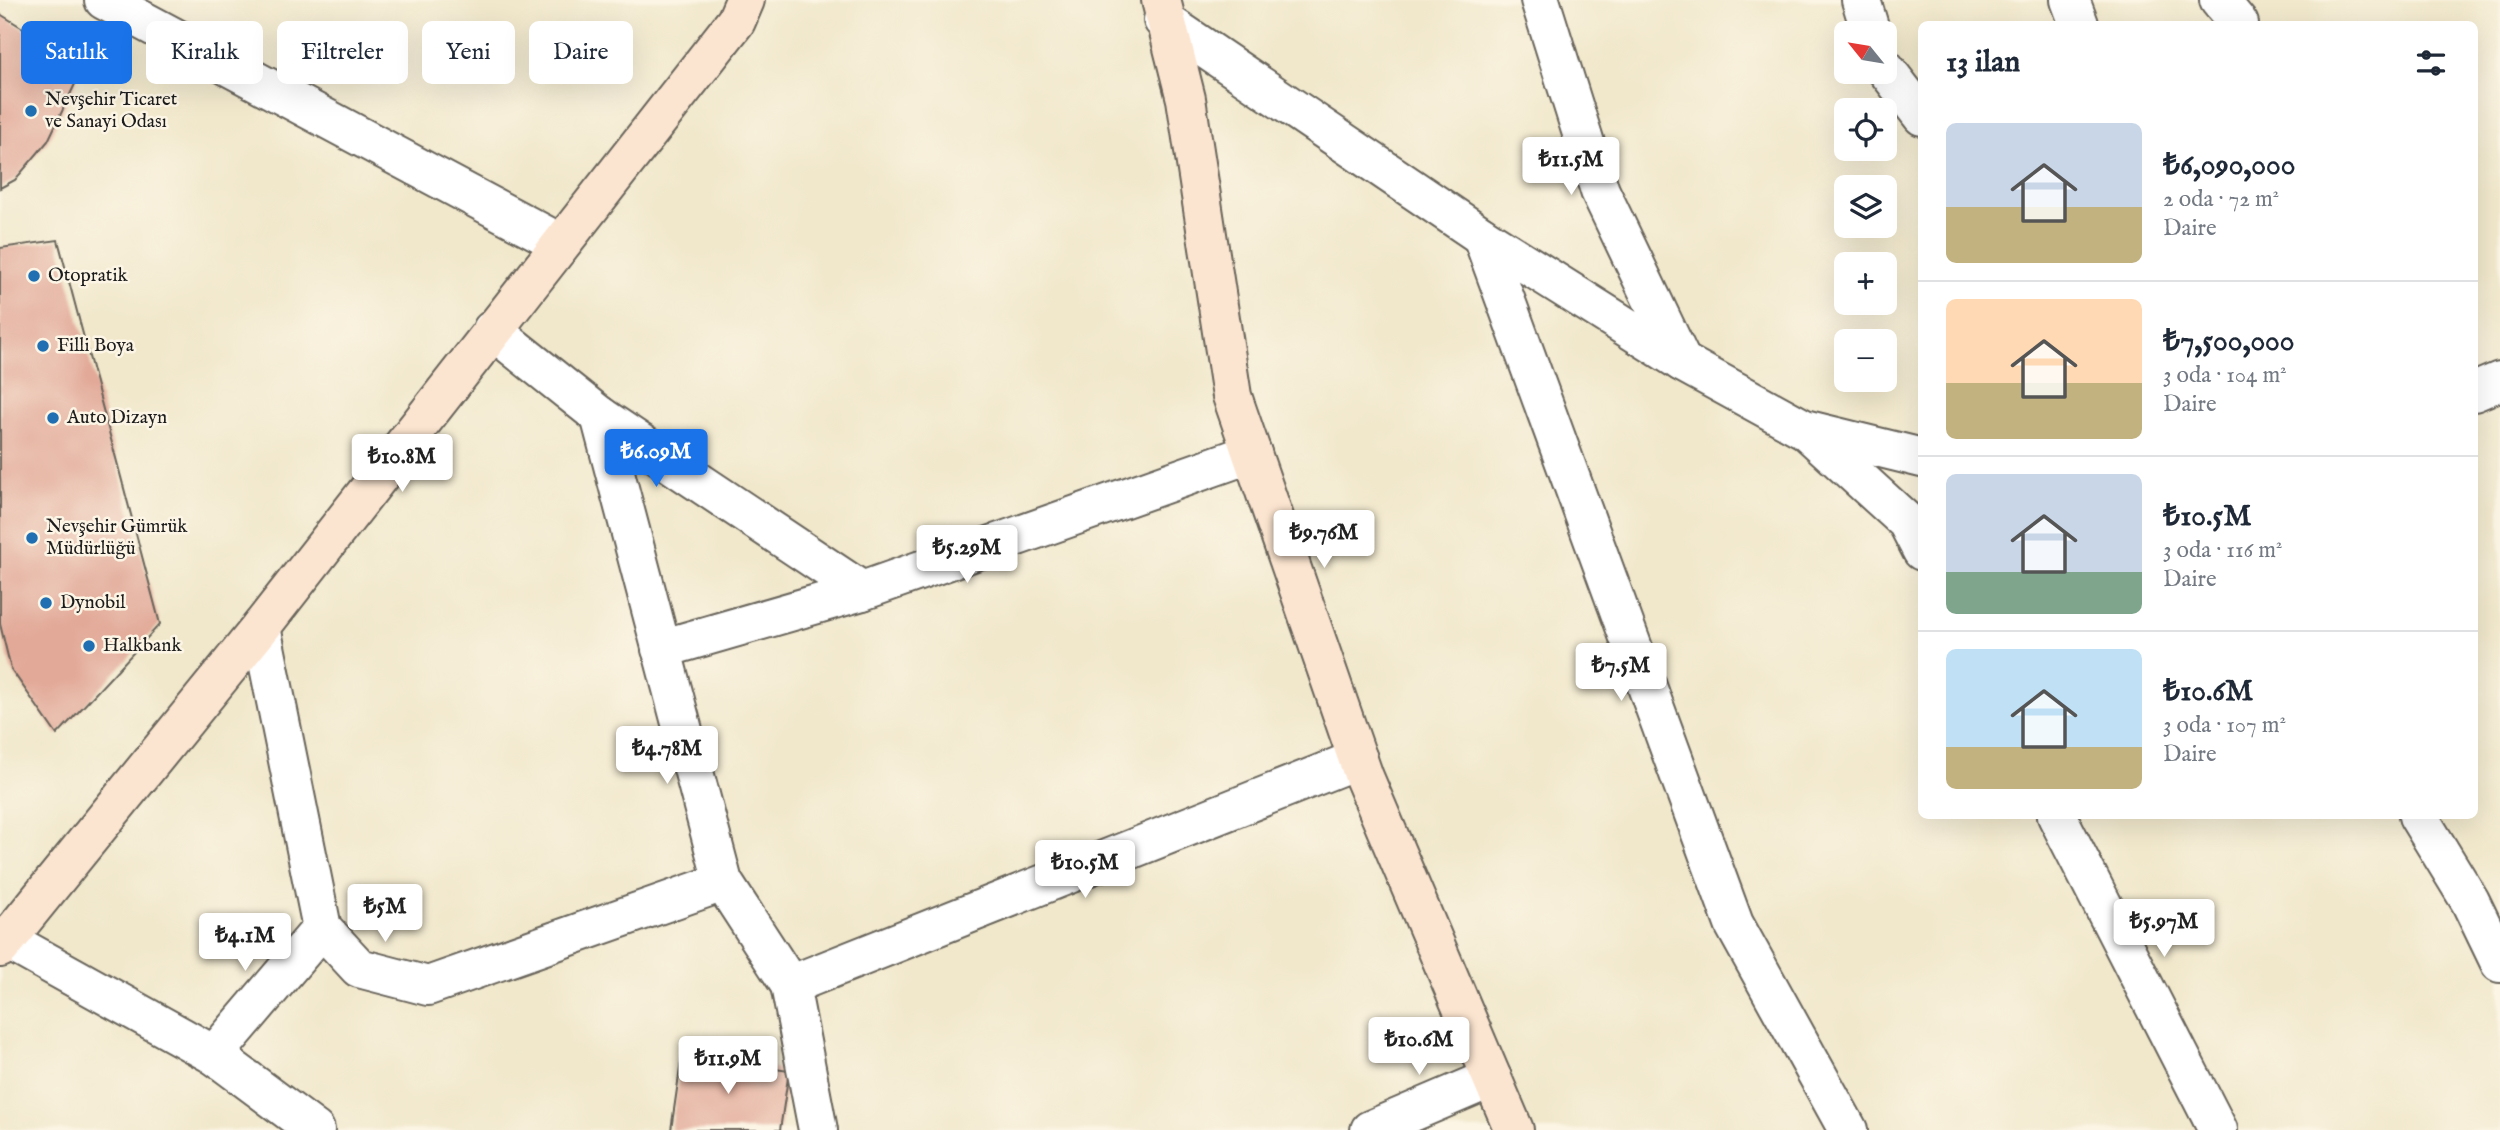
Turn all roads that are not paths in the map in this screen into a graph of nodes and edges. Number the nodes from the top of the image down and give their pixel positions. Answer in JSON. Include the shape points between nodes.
{"nodes":[{"id":1,"x":104,"y":0,"type":"edge"},
{"id":2,"x":745,"y":0,"type":"edge"},
{"id":3,"x":1540,"y":0,"type":"edge"},
{"id":4,"x":1861,"y":0,"type":"edge"},
{"id":5,"x":2070,"y":0,"type":"edge"},
{"id":6,"x":2219,"y":0,"type":"edge"},
{"id":7,"x":1162,"y":10,"type":"edge"},
{"id":8,"x":1867,"y":21,"type":"edge"},
{"id":9,"x":2078,"y":21,"type":"edge"},
{"id":10,"x":2236,"y":21,"type":"edge"},
{"id":11,"x":1897,"y":84,"type":"edge"},
{"id":12,"x":1918,"y":111,"type":"edge"},
{"id":13,"x":1482,"y":236,"type":"junction"},
{"id":14,"x":560,"y":243,"type":"junction"},
{"id":15,"x":492,"y":330,"type":"junction"},
{"id":16,"x":1682,"y":362,"type":"junction"},
{"id":17,"x":2500,"y":382,"type":"edge"},
{"id":18,"x":2478,"y":390,"type":"edge"},
{"id":19,"x":600,"y":416,"type":"junction"},
{"id":20,"x":1806,"y":430,"type":"junction"},
{"id":21,"x":1252,"y":453,"type":"junction"},
{"id":22,"x":1918,"y":457,"type":"edge"},
{"id":23,"x":1918,"y":543,"type":"edge"},
{"id":24,"x":862,"y":591,"type":"junction"},
{"id":25,"x":261,"y":627,"type":"junction"},
{"id":26,"x":661,"y":649,"type":"junction"},
{"id":27,"x":1358,"y":759,"type":"junction"},
{"id":28,"x":2059,"y":819,"type":"edge"},
{"id":29,"x":2420,"y":819,"type":"edge"},
{"id":30,"x":723,"y":882,"type":"junction"},
{"id":31,"x":322,"y":928,"type":"junction"},
{"id":32,"x":4,"y":944,"type":"edge"},
{"id":33,"x":2500,"y":963,"type":"edge"},
{"id":34,"x":790,"y":985,"type":"junction"},
{"id":35,"x":214,"y":1055,"type":"junction"},
{"id":36,"x":1492,"y":1078,"type":"junction"},
{"id":37,"x":315,"y":1130,"type":"edge"},
{"id":38,"x":818,"y":1130,"type":"edge"},
{"id":39,"x":1370,"y":1130,"type":"edge"},
{"id":40,"x":1514,"y":1130,"type":"edge"},
{"id":41,"x":1848,"y":1130,"type":"edge"},
{"id":42,"x":2218,"y":1130,"type":"edge"}],
"edges":[{"from":1,"to":14,"type":"street"},
{"from":2,"to":14,"type":"main road","via":[[736,21]]},
{"from":3,"to":16,"type":"street","via":[[1600,191]]},
{"from":4,"to":8,"type":"street"},
{"from":5,"to":9,"type":"street"},
{"from":6,"to":10,"type":"street"},
{"from":7,"to":13,"type":"street"},
{"from":7,"to":21,"type":"main road","via":[[1186,99],[1232,396]]},
{"from":11,"to":12,"type":"street"},
{"from":13,"to":16,"type":"street"},
{"from":13,"to":41,"type":"street","via":[[1734,924]]},
{"from":14,"to":15,"type":"main road"},
{"from":15,"to":19,"type":"street"},
{"from":15,"to":25,"type":"main road"},
{"from":16,"to":20,"type":"street"},
{"from":17,"to":18,"type":"street"},
{"from":19,"to":24,"type":"street"},
{"from":19,"to":26,"type":"street"},
{"from":20,"to":22,"type":"street"},
{"from":20,"to":23,"type":"street","via":[[1907,522]]},
{"from":21,"to":24,"type":"street"},
{"from":21,"to":27,"type":"main road"},
{"from":24,"to":26,"type":"street"},
{"from":25,"to":31,"type":"street"},
{"from":25,"to":32,"type":"main road"},
{"from":26,"to":30,"type":"street"},
{"from":27,"to":34,"type":"street"},
{"from":27,"to":36,"type":"main road"},
{"from":28,"to":42,"type":"street"},
{"from":29,"to":33,"type":"street","via":[[2470,901]]},
{"from":30,"to":31,"type":"street","via":[[428,986],[359,968]]},
{"from":30,"to":34,"type":"street"},
{"from":31,"to":35,"type":"street"},
{"from":32,"to":35,"type":"street"},
{"from":34,"to":38,"type":"street"},
{"from":35,"to":37,"type":"street"},
{"from":36,"to":39,"type":"street"},
{"from":36,"to":40,"type":"main road"}]}
